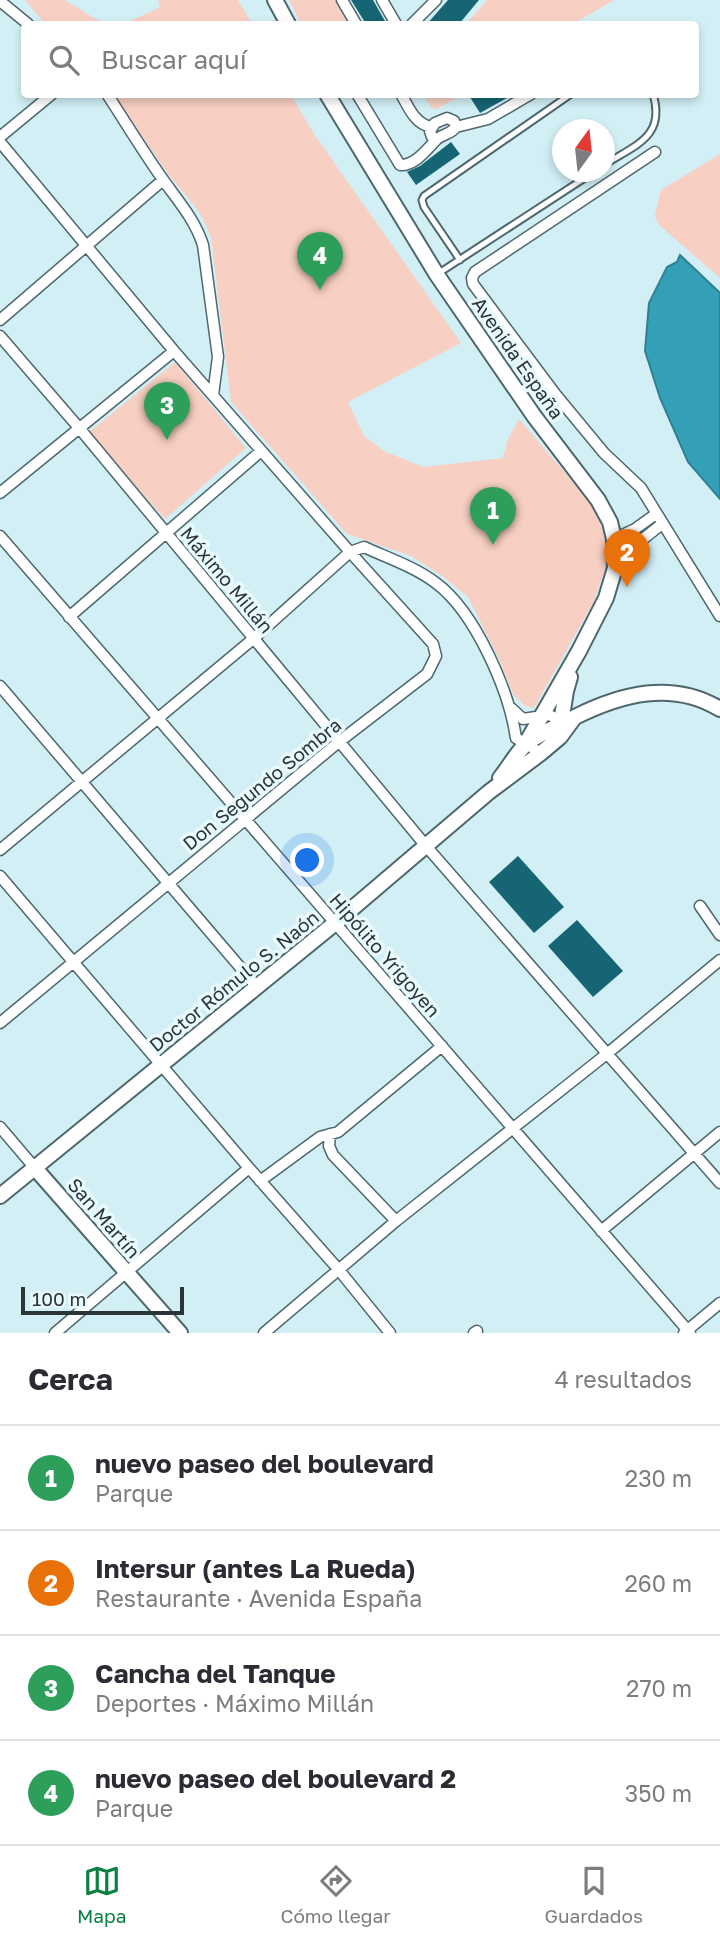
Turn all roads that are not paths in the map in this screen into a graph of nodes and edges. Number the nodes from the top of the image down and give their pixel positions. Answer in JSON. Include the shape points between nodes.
{"nodes":[{"id":1,"x":275,"y":0,"type":"edge"},
{"id":2,"x":342,"y":0,"type":"edge"},
{"id":3,"x":382,"y":0,"type":"edge"},
{"id":4,"x":436,"y":0,"type":"edge"},
{"id":5,"x":0,"y":1,"type":"edge"},
{"id":6,"x":24,"y":21,"type":"edge"},
{"id":7,"x":286,"y":21,"type":"edge"},
{"id":8,"x":354,"y":21,"type":"edge"},
{"id":9,"x":394,"y":21,"type":"edge"},
{"id":10,"x":415,"y":21,"type":"edge"},
{"id":11,"x":47,"y":98,"type":"edge"},
{"id":12,"x":110,"y":98,"type":"edge"},
{"id":13,"x":329,"y":98,"type":"edge"},
{"id":14,"x":359,"y":98,"type":"edge"},
{"id":15,"x":403,"y":98,"type":"edge"},
{"id":16,"x":524,"y":98,"type":"edge"},
{"id":17,"x":565,"y":98,"type":"edge"},
{"id":18,"x":654,"y":98,"type":"edge"},
{"id":19,"x":431,"y":127,"type":"junction"},
{"id":20,"x":456,"y":127,"type":"junction"},
{"id":21,"x":0,"y":139,"type":"edge"},
{"id":22,"x":436,"y":140,"type":"junction"},
{"id":23,"x":655,"y":152,"type":"dead end"},
{"id":24,"x":615,"y":158,"type":"edge"},
{"id":25,"x":163,"y":180,"type":"junction"},
{"id":26,"x":579,"y":182,"type":"edge"},
{"id":27,"x":87,"y":247,"type":"junction"},
{"id":28,"x":460,"y":260,"type":"junction"},
{"id":29,"x":437,"y":275,"type":"junction"},
{"id":30,"x":0,"y":320,"type":"edge"},
{"id":31,"x":0,"y":336,"type":"edge"},
{"id":32,"x":174,"y":351,"type":"junction"},
{"id":33,"x":213,"y":395,"type":"junction"},
{"id":34,"x":80,"y":429,"type":"junction"},
{"id":35,"x":261,"y":451,"type":"junction"},
{"id":36,"x":0,"y":493,"type":"edge"},
{"id":37,"x":656,"y":513,"type":"junction"},
{"id":38,"x":662,"y":524,"type":"junction"},
{"id":39,"x":166,"y":533,"type":"junction"},
{"id":40,"x":0,"y":536,"type":"edge"},
{"id":41,"x":614,"y":539,"type":"junction"},
{"id":42,"x":350,"y":552,"type":"junction"},
{"id":43,"x":615,"y":556,"type":"junction"},
{"id":44,"x":720,"y":616,"type":"edge"},
{"id":45,"x":69,"y":617,"type":"junction"},
{"id":46,"x":253,"y":639,"type":"junction"},
{"id":47,"x":579,"y":651,"type":"junction"},
{"id":48,"x":0,"y":686,"type":"edge"},
{"id":49,"x":563,"y":703,"type":"junction"},
{"id":50,"x":511,"y":708,"type":"junction"},
{"id":51,"x":720,"y":709,"type":"edge"},
{"id":52,"x":542,"y":715,"type":"junction"},
{"id":53,"x":159,"y":718,"type":"junction"},
{"id":54,"x":567,"y":722,"type":"junction"},
{"id":55,"x":340,"y":741,"type":"junction"},
{"id":56,"x":525,"y":745,"type":"junction"},
{"id":57,"x":541,"y":753,"type":"junction"},
{"id":58,"x":83,"y":782,"type":"junction"},
{"id":59,"x":489,"y":792,"type":"junction"},
{"id":60,"x":245,"y":820,"type":"junction"},
{"id":61,"x":426,"y":846,"type":"junction"},
{"id":62,"x":0,"y":850,"type":"edge"},
{"id":63,"x":0,"y":876,"type":"edge"},
{"id":64,"x":169,"y":883,"type":"junction"},
{"id":65,"x":700,"y":906,"type":"dead end"},
{"id":66,"x":334,"y":924,"type":"junction"},
{"id":67,"x":720,"y":935,"type":"edge"},
{"id":68,"x":720,"y":960,"type":"edge"},
{"id":69,"x":72,"y":963,"type":"junction"},
{"id":70,"x":257,"y":987,"type":"junction"},
{"id":71,"x":0,"y":1023,"type":"edge"},
{"id":72,"x":442,"y":1046,"type":"junction"},
{"id":73,"x":608,"y":1053,"type":"junction"},
{"id":74,"x":162,"y":1065,"type":"junction"},
{"id":75,"x":0,"y":1127,"type":"edge"},
{"id":76,"x":514,"y":1128,"type":"junction"},
{"id":77,"x":720,"y":1132,"type":"edge"},
{"id":78,"x":330,"y":1134,"type":"junction"},
{"id":79,"x":693,"y":1154,"type":"junction"},
{"id":80,"x":34,"y":1167,"type":"junction"},
{"id":81,"x":249,"y":1168,"type":"junction"},
{"id":82,"x":260,"y":1181,"type":"junction"},
{"id":83,"x":720,"y":1183,"type":"edge"},
{"id":84,"x":0,"y":1196,"type":"edge"},
{"id":85,"x":396,"y":1221,"type":"junction"},
{"id":86,"x":601,"y":1231,"type":"junction"},
{"id":87,"x":339,"y":1270,"type":"junction"},
{"id":88,"x":127,"y":1273,"type":"junction"},
{"id":89,"x":720,"y":1303,"type":"edge"},
{"id":90,"x":687,"y":1332,"type":"edge"},
{"id":91,"x":55,"y":1333,"type":"edge"},
{"id":92,"x":180,"y":1333,"type":"edge"},
{"id":93,"x":264,"y":1333,"type":"edge"},
{"id":94,"x":390,"y":1333,"type":"edge"}],
"edges":[{"from":1,"to":7,"type":"main road"},
{"from":2,"to":8,"type":"street"},
{"from":3,"to":9,"type":"street"},
{"from":4,"to":10,"type":"street"},
{"from":5,"to":6,"type":"street"},
{"from":11,"to":21,"type":"street"},
{"from":12,"to":25,"type":"street"},
{"from":13,"to":29,"type":"main road","name":"Avenida España"},
{"from":14,"to":22,"type":"street","via":[[400,165],[431,148]]},
{"from":15,"to":19,"type":"street","via":[[417,120]]},
{"from":16,"to":20,"type":"street","via":[[488,119]]},
{"from":17,"to":28,"type":"lane","via":[[424,195],[424,207]]},
{"from":18,"to":24,"type":"lane","via":[[652,133]]},
{"from":19,"to":20,"type":"street","via":[[447,118]]},
{"from":19,"to":22,"type":"street"},
{"from":20,"to":22,"type":"street"},
{"from":21,"to":27,"type":"street","name":"Don Segundo Sombra"},
{"from":23,"to":37,"type":"street","via":[[472,278],[556,395],[604,453],[641,488]]},
{"from":25,"to":27,"type":"street"},
{"from":25,"to":33,"type":"street","via":[[190,216],[202,245],[218,357]]},
{"from":26,"to":28,"type":"lane"},
{"from":27,"to":30,"type":"street"},
{"from":27,"to":32,"type":"street","name":"Don Segundo Sombra"},
{"from":28,"to":29,"type":"lane"},
{"from":29,"to":41,"type":"main road","name":"Avenida España","via":[[598,500]]},
{"from":31,"to":34,"type":"street","name":"Máximo Millán"},
{"from":32,"to":33,"type":"street","name":"Don Segundo Sombra"},
{"from":32,"to":34,"type":"street"},
{"from":33,"to":35,"type":"street","name":"Don Segundo Sombra"},
{"from":34,"to":36,"type":"street"},
{"from":34,"to":39,"type":"street","name":"Máximo Millán"},
{"from":35,"to":39,"type":"street"},
{"from":35,"to":42,"type":"street","name":"Don Segundo Sombra"},
{"from":37,"to":38,"type":"street"},
{"from":37,"to":41,"type":"street"},
{"from":38,"to":43,"type":"street"},
{"from":38,"to":44,"type":"street"},
{"from":39,"to":45,"type":"street"},
{"from":39,"to":46,"type":"street","name":"Máximo Millán"},
{"from":40,"to":45,"type":"street","name":"Hipólito Yrigoyen"},
{"from":41,"to":43,"type":"main road","name":"Avenida España"},
{"from":42,"to":46,"type":"street"},
{"from":42,"to":50,"type":"street","via":[[364,547],[434,581],[455,599],[482,643]]},
{"from":42,"to":55,"type":"street","name":"Don Segundo Sombra","via":[[433,644],[436,656],[427,674]]},
{"from":43,"to":47,"type":"main road","name":"Avenida España","via":[[607,598]]},
{"from":45,"to":53,"type":"street","name":"Hipólito Yrigoyen"},
{"from":46,"to":53,"type":"street"},
{"from":46,"to":55,"type":"street","name":"Máximo Millán"},
{"from":47,"to":49,"type":"main road","name":"Avenida España"},
{"from":47,"to":52,"type":"main road","name":"Avenida España"},
{"from":48,"to":58,"type":"street"},
{"from":49,"to":54,"type":"main road","name":"Avenida España"},
{"from":49,"to":54,"type":"main road","via":[[568,709]]},
{"from":50,"to":52,"type":"street","via":[[523,719]]},
{"from":50,"to":56,"type":"street","via":[[516,737]]},
{"from":51,"to":54,"type":"main road","via":[[689,697],[650,692],[626,696]]},
{"from":52,"to":54,"type":"street"},
{"from":52,"to":56,"type":"main road","name":"Avenida España"},
{"from":53,"to":58,"type":"street"},
{"from":53,"to":60,"type":"street","name":"Hipólito Yrigoyen"},
{"from":54,"to":56,"type":"main road","name":"Doctor Rómulo S. Naón"},
{"from":54,"to":57,"type":"main road","name":"Doctor Rómulo S. Naón"},
{"from":55,"to":60,"type":"street","name":"Don Segundo Sombra"},
{"from":55,"to":61,"type":"street","name":"Máximo Millán"},
{"from":56,"to":57,"type":"street"},
{"from":56,"to":59,"type":"main road","name":"Doctor Rómulo S. Naón"},
{"from":57,"to":59,"type":"main road","name":"Doctor Rómulo S. Naón"},
{"from":58,"to":62,"type":"street"},
{"from":58,"to":64,"type":"street"},
{"from":59,"to":61,"type":"main road","name":"Doctor Rómulo S. Naón"},
{"from":60,"to":64,"type":"street","name":"Don Segundo Sombra"},
{"from":60,"to":66,"type":"street","name":"Hipólito Yrigoyen"},
{"from":61,"to":66,"type":"main road","name":"Doctor Rómulo S. Naón"},
{"from":61,"to":73,"type":"street","name":"Máximo Millán"},
{"from":63,"to":69,"type":"street"},
{"from":64,"to":69,"type":"street","name":"Don Segundo Sombra"},
{"from":64,"to":70,"type":"street"},
{"from":65,"to":67,"type":"street"},
{"from":66,"to":70,"type":"main road","name":"Doctor Rómulo S. Naón"},
{"from":66,"to":72,"type":"street","name":"Hipólito Yrigoyen"},
{"from":68,"to":73,"type":"street"},
{"from":69,"to":71,"type":"street","name":"Don Segundo Sombra"},
{"from":69,"to":74,"type":"street"},
{"from":70,"to":74,"type":"main road","name":"Doctor Rómulo S. Naón"},
{"from":72,"to":76,"type":"street","name":"Hipólito Yrigoyen"},
{"from":72,"to":78,"type":"street"},
{"from":73,"to":76,"type":"street"},
{"from":73,"to":79,"type":"street","name":"Máximo Millán"},
{"from":74,"to":80,"type":"main road","name":"Doctor Rómulo S. Naón"},
{"from":74,"to":81,"type":"street"},
{"from":75,"to":80,"type":"street","name":"San Martín"},
{"from":76,"to":85,"type":"street"},
{"from":76,"to":86,"type":"street","name":"Hipólito Yrigoyen"},
{"from":77,"to":79,"type":"street"},
{"from":78,"to":82,"type":"street"},
{"from":78,"to":85,"type":"street","via":[[333,1154]]},
{"from":79,"to":83,"type":"street","name":"Máximo Millán"},
{"from":79,"to":86,"type":"street"},
{"from":80,"to":84,"type":"main road","name":"Doctor Rómulo S. Naón"},
{"from":80,"to":88,"type":"main road","name":"San Martín"},
{"from":81,"to":82,"type":"street"},
{"from":81,"to":88,"type":"street"},
{"from":82,"to":87,"type":"street"},
{"from":85,"to":87,"type":"street"},
{"from":86,"to":90,"type":"street","name":"Hipólito Yrigoyen"},
{"from":87,"to":93,"type":"street"},
{"from":87,"to":94,"type":"street"},
{"from":88,"to":91,"type":"street"},
{"from":88,"to":92,"type":"main road","name":"San Martín"},
{"from":89,"to":90,"type":"street"}]}
